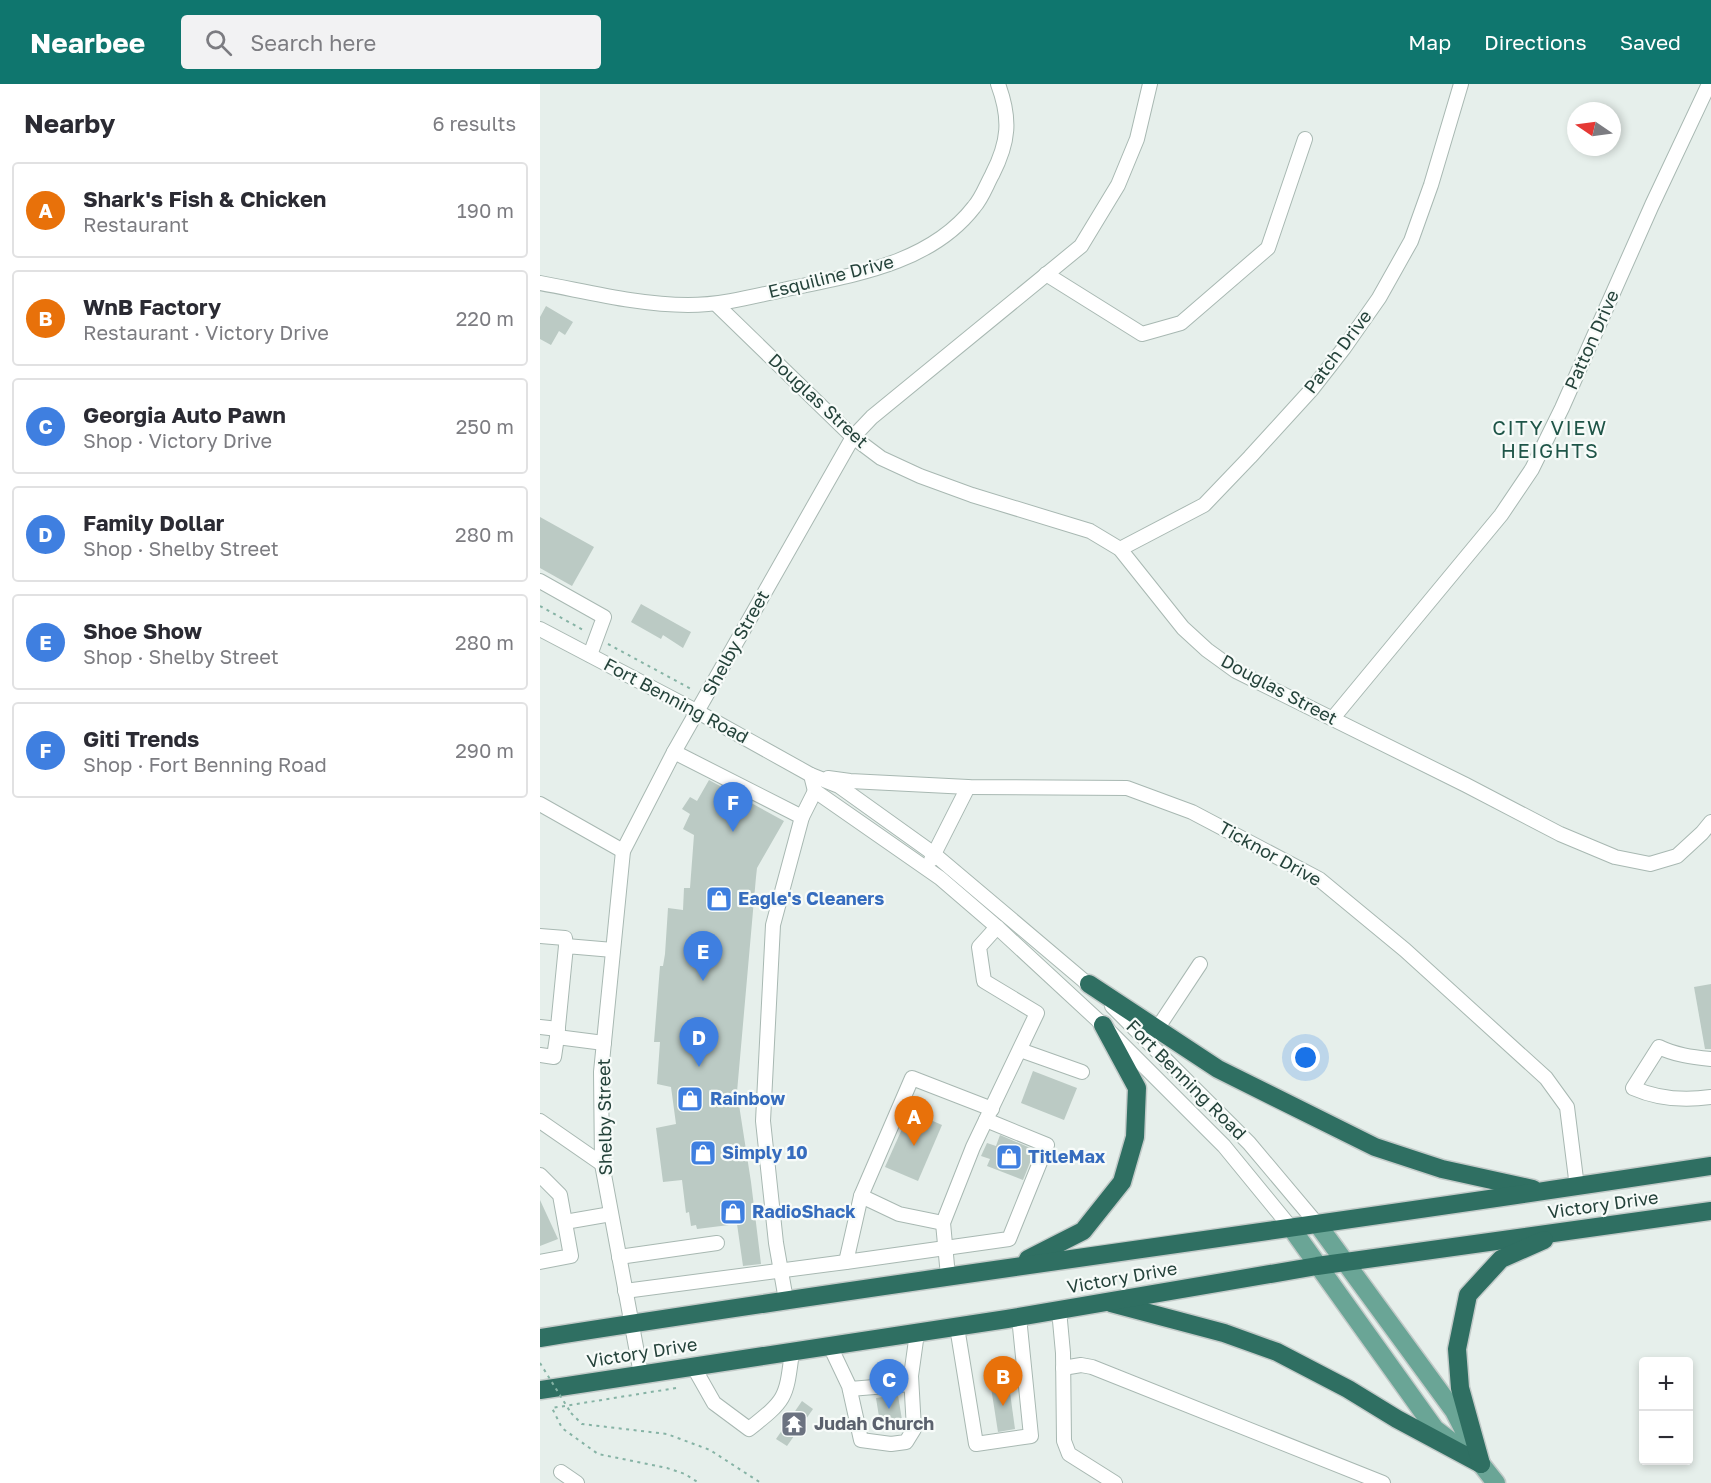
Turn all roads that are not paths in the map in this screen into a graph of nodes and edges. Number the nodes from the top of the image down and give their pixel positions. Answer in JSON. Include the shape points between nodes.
{"nodes":[{"id":1,"x":998,"y":84,"type":"edge"},
{"id":2,"x":1150,"y":84,"type":"edge"},
{"id":3,"x":1461,"y":84,"type":"edge"},
{"id":4,"x":1709,"y":84,"type":"edge"},
{"id":5,"x":1305,"y":139,"type":"dead end"},
{"id":6,"x":1046,"y":274,"type":"junction"},
{"id":7,"x":540,"y":283,"type":"edge"},
{"id":8,"x":716,"y":304,"type":"junction"},
{"id":9,"x":853,"y":437,"type":"junction"},
{"id":10,"x":1120,"y":549,"type":"junction"},
{"id":11,"x":540,"y":581,"type":"edge"},
{"id":12,"x":540,"y":629,"type":"edge"},
{"id":13,"x":590,"y":656,"type":"junction"},
{"id":14,"x":698,"y":712,"type":"junction"},
{"id":15,"x":1333,"y":718,"type":"junction"},
{"id":16,"x":674,"y":752,"type":"junction"},
{"id":17,"x":812,"y":775,"type":"junction"},
{"id":18,"x":968,"y":787,"type":"junction"},
{"id":19,"x":815,"y":791,"type":"junction"},
{"id":20,"x":540,"y":804,"type":"edge"},
{"id":21,"x":802,"y":818,"type":"junction"},
{"id":22,"x":1711,"y":822,"type":"edge"},
{"id":23,"x":623,"y":851,"type":"junction"},
{"id":24,"x":934,"y":855,"type":"junction"},
{"id":25,"x":926,"y":869,"type":"junction"},
{"id":26,"x":997,"y":927,"type":"junction"},
{"id":27,"x":540,"y":936,"type":"edge"},
{"id":28,"x":566,"y":946,"type":"junction"},
{"id":29,"x":613,"y":950,"type":"junction"},
{"id":30,"x":1200,"y":964,"type":"dead end"},
{"id":31,"x":1089,"y":984,"type":"junction"},
{"id":32,"x":1103,"y":1025,"type":"junction"},
{"id":33,"x":540,"y":1027,"type":"edge"},
{"id":34,"x":1157,"y":1029,"type":"junction"},
{"id":35,"x":557,"y":1033,"type":"junction"},
{"id":36,"x":604,"y":1043,"type":"junction"},
{"id":37,"x":1020,"y":1050,"type":"junction"},
{"id":38,"x":540,"y":1055,"type":"edge"},
{"id":39,"x":1711,"y":1059,"type":"edge"},
{"id":40,"x":1082,"y":1072,"type":"dead end"},
{"id":41,"x":1711,"y":1097,"type":"edge"},
{"id":42,"x":989,"y":1115,"type":"junction"},
{"id":43,"x":540,"y":1121,"type":"edge"},
{"id":44,"x":602,"y":1164,"type":"junction"},
{"id":45,"x":1711,"y":1166,"type":"edge"},
{"id":46,"x":540,"y":1175,"type":"edge"},
{"id":47,"x":1577,"y":1187,"type":"junction"},
{"id":48,"x":1544,"y":1192,"type":"junction"},
{"id":49,"x":861,"y":1196,"type":"junction"},
{"id":50,"x":1711,"y":1211,"type":"edge"},
{"id":51,"x":611,"y":1214,"type":"junction"},
{"id":52,"x":565,"y":1222,"type":"junction"},
{"id":53,"x":943,"y":1223,"type":"junction"},
{"id":54,"x":1318,"y":1225,"type":"junction"},
{"id":55,"x":1292,"y":1229,"type":"junction"},
{"id":56,"x":1564,"y":1231,"type":"junction"},
{"id":57,"x":717,"y":1243,"type":"dead end"},
{"id":58,"x":945,"y":1247,"type":"junction"},
{"id":59,"x":619,"y":1257,"type":"junction"},
{"id":60,"x":540,"y":1262,"type":"edge"},
{"id":61,"x":846,"y":1262,"type":"junction"},
{"id":62,"x":1347,"y":1262,"type":"junction"},
{"id":63,"x":1013,"y":1266,"type":"junction"},
{"id":64,"x":1317,"y":1266,"type":"junction"},
{"id":65,"x":781,"y":1271,"type":"junction"},
{"id":66,"x":948,"y":1276,"type":"junction"},
{"id":67,"x":625,"y":1291,"type":"junction"},
{"id":68,"x":786,"y":1300,"type":"junction"},
{"id":69,"x":1106,"y":1302,"type":"junction"},
{"id":70,"x":1059,"y":1310,"type":"junction"},
{"id":71,"x":1019,"y":1317,"type":"junction"},
{"id":72,"x":630,"y":1323,"type":"junction"},
{"id":73,"x":957,"y":1327,"type":"junction"},
{"id":74,"x":917,"y":1333,"type":"junction"},
{"id":75,"x":540,"y":1338,"type":"edge"},
{"id":76,"x":830,"y":1346,"type":"junction"},
{"id":77,"x":792,"y":1352,"type":"junction"},
{"id":78,"x":693,"y":1366,"type":"junction"},
{"id":79,"x":1063,"y":1368,"type":"junction"},
{"id":80,"x":641,"y":1374,"type":"junction"},
{"id":81,"x":911,"y":1384,"type":"junction"},
{"id":82,"x":850,"y":1389,"type":"junction"},
{"id":83,"x":540,"y":1390,"type":"edge"},
{"id":84,"x":561,"y":1472,"type":"dead end"},
{"id":85,"x":1486,"y":1476,"type":"edge"},
{"id":86,"x":577,"y":1483,"type":"edge"},
{"id":87,"x":1115,"y":1483,"type":"edge"},
{"id":88,"x":1383,"y":1483,"type":"edge"}],
"edges":[{"from":1,"to":8,"type":"street","name":"Esquiline Drive","via":[[1007,133],[997,165],[975,207],[945,237],[904,260],[851,276]]},
{"from":2,"to":6,"type":"street","name":"Shelby Street","via":[[1137,139],[1118,184],[1082,246]]},
{"from":3,"to":10,"type":"street","name":"Patch Drive","via":[[1411,241],[1379,298],[1344,348],[1312,389],[1203,505]]},
{"from":4,"to":15,"type":"street","name":"Patton Drive","via":[[1532,469],[1502,515]]},
{"from":5,"to":6,"type":"street","via":[[1268,248],[1181,323],[1142,334]]},
{"from":6,"to":9,"type":"street","name":"Shelby Street","via":[[872,417]]},
{"from":7,"to":8,"type":"street","name":"Esquiline Drive","via":[[660,304]]},
{"from":8,"to":9,"type":"street","name":"Douglas Street"},
{"from":9,"to":10,"type":"street","name":"Douglas Street","via":[[880,458],[920,476],[1090,531]]},
{"from":9,"to":14,"type":"street","name":"Shelby Street"},
{"from":10,"to":15,"type":"street","name":"Douglas Street","via":[[1183,628],[1207,650],[1236,671]]},
{"from":11,"to":13,"type":"street","via":[[604,617]]},
{"from":12,"to":13,"type":"street","name":"Fort Benning Road"},
{"from":13,"to":14,"type":"street","name":"Fort Benning Road"},
{"from":14,"to":16,"type":"street","name":"Shelby Street"},
{"from":14,"to":17,"type":"street","name":"Fort Benning Road"},
{"from":15,"to":22,"type":"street","name":"Douglas Street","via":[[1560,834],[1615,857],[1650,864],[1677,856]]},
{"from":16,"to":21,"type":"street"},
{"from":16,"to":23,"type":"street","name":"Shelby Street"},
{"from":17,"to":18,"type":"street","name":"Ticknor Drive","via":[[850,781]]},
{"from":17,"to":19,"type":"street"},
{"from":17,"to":24,"type":"street","name":"Fort Benning Road","via":[[839,786]]},
{"from":18,"to":24,"type":"street"},
{"from":18,"to":47,"type":"street","name":"Ticknor Drive","via":[[1127,788],[1192,812],[1319,879],[1405,950],[1546,1078],[1567,1107]]},
{"from":19,"to":21,"type":"street"},
{"from":19,"to":25,"type":"street","name":"Fort Benning Road"},
{"from":20,"to":23,"type":"street"},
{"from":21,"to":65,"type":"street","via":[[772,925],[763,1121]]},
{"from":23,"to":29,"type":"street","name":"Shelby Street"},
{"from":24,"to":25,"type":"street"},
{"from":24,"to":31,"type":"street","name":"Fort Benning Road"},
{"from":25,"to":26,"type":"street","name":"Fort Benning Road"},
{"from":26,"to":32,"type":"street","name":"Fort Benning Road"},
{"from":26,"to":37,"type":"street","via":[[979,947],[984,981],[1037,1013]]},
{"from":27,"to":28,"type":"street","via":[[565,938]]},
{"from":28,"to":29,"type":"street"},
{"from":28,"to":35,"type":"street"},
{"from":29,"to":36,"type":"street","name":"Shelby Street"},
{"from":30,"to":34,"type":"street"},
{"from":31,"to":34,"type":"highway"},
{"from":31,"to":54,"type":"street","name":"Fort Benning Road","via":[[1249,1143]]},
{"from":32,"to":55,"type":"street","name":"Fort Benning Road","via":[[1224,1146]]},
{"from":32,"to":63,"type":"highway","via":[[1137,1088],[1135,1137],[1122,1182],[1083,1232]]},
{"from":33,"to":35,"type":"street"},
{"from":34,"to":48,"type":"highway","via":[[1218,1069],[1375,1147],[1442,1169]]},
{"from":35,"to":36,"type":"street"},
{"from":35,"to":38,"type":"street","via":[[554,1057]]},
{"from":36,"to":44,"type":"street","name":"Shelby Street"},
{"from":37,"to":40,"type":"street"},
{"from":37,"to":42,"type":"street"},
{"from":39,"to":41,"type":"street","via":[[1659,1047],[1633,1088],[1667,1098]]},
{"from":42,"to":49,"type":"street","via":[[912,1078]]},
{"from":42,"to":53,"type":"street"},
{"from":42,"to":58,"type":"street","via":[[1047,1145],[1010,1239]]},
{"from":43,"to":44,"type":"street"},
{"from":44,"to":51,"type":"street","name":"Shelby Street"},
{"from":45,"to":47,"type":"highway","name":"Victory Drive"},
{"from":46,"to":52,"type":"street","via":[[560,1195]]},
{"from":47,"to":48,"type":"highway","name":"Victory Drive"},
{"from":48,"to":54,"type":"highway","name":"Victory Drive"},
{"from":49,"to":53,"type":"street","via":[[899,1214]]},
{"from":49,"to":61,"type":"street"},
{"from":50,"to":56,"type":"highway","name":"Victory Drive"},
{"from":51,"to":52,"type":"street"},
{"from":51,"to":59,"type":"street","name":"Shelby Street"},
{"from":52,"to":60,"type":"street","via":[[571,1256]]},
{"from":53,"to":58,"type":"street"},
{"from":54,"to":55,"type":"highway","name":"Victory Drive"},
{"from":54,"to":62,"type":"main road","name":"Fort Benning Road"},
{"from":55,"to":63,"type":"highway","name":"Victory Drive"},
{"from":55,"to":64,"type":"main road","name":"Fort Benning Road"},
{"from":56,"to":62,"type":"highway","name":"Victory Drive"},
{"from":56,"to":85,"type":"highway","via":[[1501,1259],[1468,1295],[1457,1349],[1460,1388]]},
{"from":57,"to":59,"type":"street"},
{"from":58,"to":61,"type":"street"},
{"from":58,"to":66,"type":"street"},
{"from":59,"to":67,"type":"street","name":"Shelby Street"},
{"from":61,"to":65,"type":"street"},
{"from":62,"to":64,"type":"highway","name":"Victory Drive"},
{"from":62,"to":85,"type":"main road","name":"Fort Benning Road","via":[[1454,1411]]},
{"from":63,"to":66,"type":"highway","name":"Victory Drive"},
{"from":64,"to":69,"type":"highway","name":"Victory Drive"},
{"from":64,"to":85,"type":"main road","name":"Fort Benning Road","via":[[1435,1429]]},
{"from":65,"to":67,"type":"street"},
{"from":65,"to":68,"type":"street"},
{"from":66,"to":68,"type":"highway","name":"Victory Drive"},
{"from":67,"to":72,"type":"street","name":"Shelby Street"},
{"from":68,"to":72,"type":"highway","name":"Victory Drive"},
{"from":69,"to":70,"type":"highway","name":"Victory Drive"},
{"from":69,"to":85,"type":"highway","via":[[1224,1333],[1277,1352]]},
{"from":70,"to":71,"type":"highway","name":"Victory Drive"},
{"from":70,"to":79,"type":"street"},
{"from":71,"to":73,"type":"highway","name":"Victory Drive"},
{"from":71,"to":73,"type":"street","via":[[1030,1436],[976,1444]]},
{"from":72,"to":75,"type":"highway","name":"Victory Drive"},
{"from":72,"to":80,"type":"street","name":"Shelby Street"},
{"from":73,"to":74,"type":"highway","name":"Victory Drive"},
{"from":74,"to":76,"type":"highway","name":"Victory Drive"},
{"from":74,"to":81,"type":"street"},
{"from":76,"to":77,"type":"highway","name":"Victory Drive"},
{"from":76,"to":82,"type":"street"},
{"from":77,"to":78,"type":"highway","name":"Victory Drive"},
{"from":77,"to":78,"type":"street","via":[[788,1389],[777,1407],[749,1429],[714,1403]]},
{"from":78,"to":80,"type":"highway","name":"Victory Drive"},
{"from":79,"to":87,"type":"street","via":[[1064,1441],[1069,1454]]},
{"from":79,"to":88,"type":"street","via":[[1092,1367]]},
{"from":80,"to":83,"type":"highway","name":"Victory Drive"},
{"from":81,"to":82,"type":"street"},
{"from":81,"to":82,"type":"street","via":[[914,1429],[906,1442],[891,1444],[861,1440]]},
{"from":84,"to":86,"type":"street"}]}
